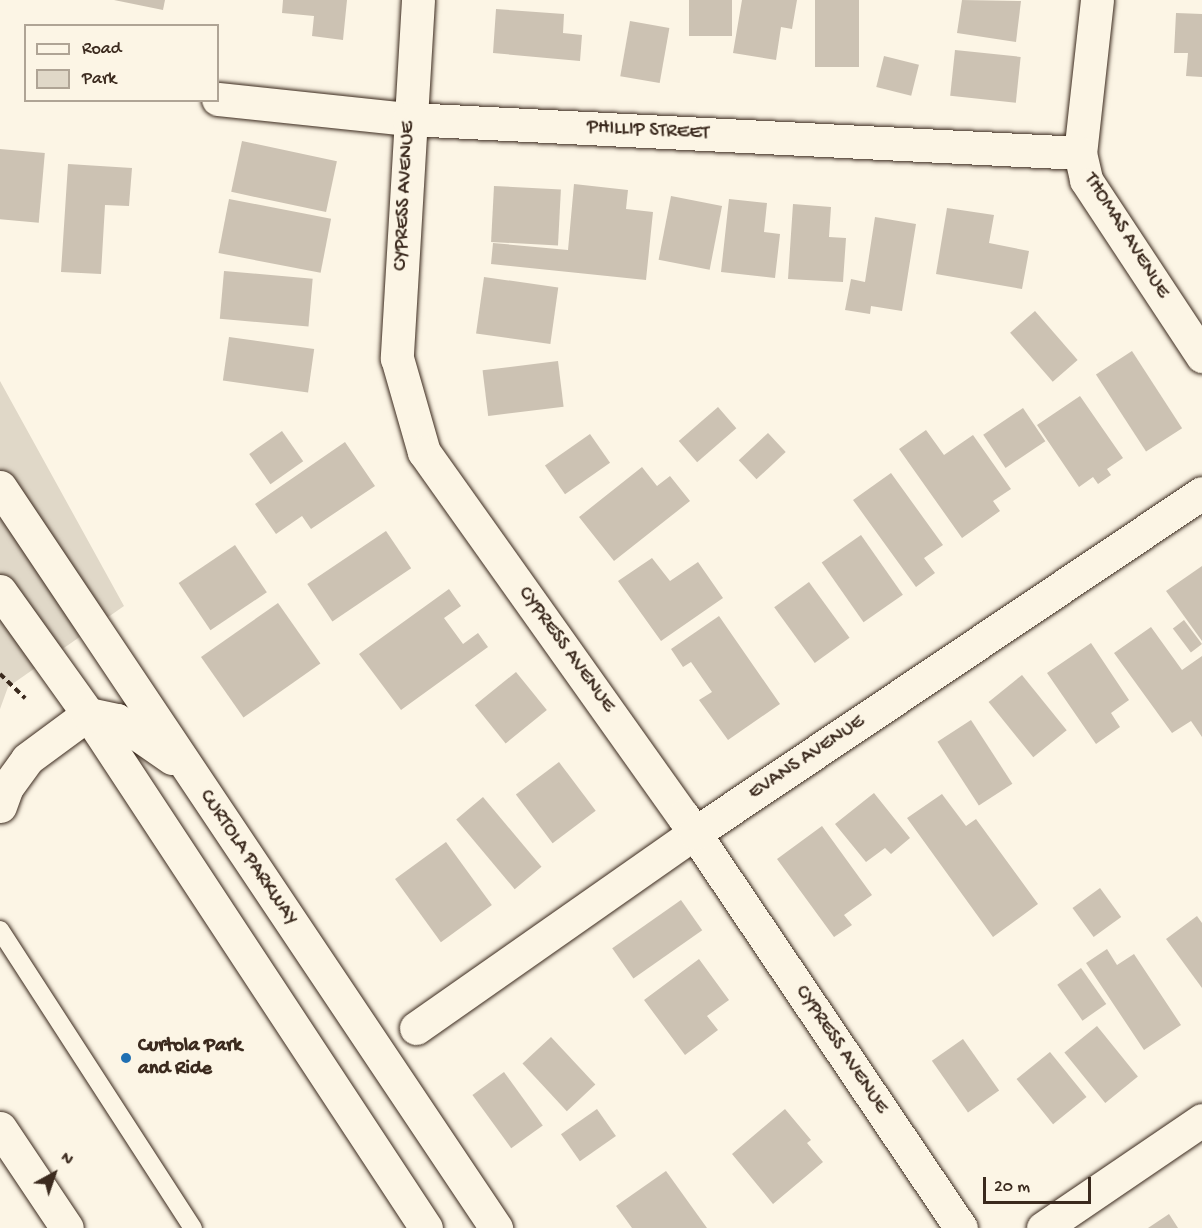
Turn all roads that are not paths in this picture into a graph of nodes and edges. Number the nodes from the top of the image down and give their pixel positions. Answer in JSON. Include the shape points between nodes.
{"nodes":[{"id":1,"x":418,"y":0,"type":"edge"},
{"id":2,"x":1097,"y":0,"type":"edge"},
{"id":3,"x":219,"y":99,"type":"edge"},
{"id":4,"x":409,"y":119,"type":"junction"},
{"id":5,"x":1080,"y":153,"type":"junction"},
{"id":6,"x":1202,"y":356,"type":"edge"},
{"id":7,"x":0,"y":487,"type":"edge"},
{"id":8,"x":1202,"y":493,"type":"edge"},
{"id":9,"x":0,"y":591,"type":"edge"},
{"id":10,"x":87,"y":714,"type":"junction"},
{"id":11,"x":192,"y":773,"type":"junction"},
{"id":12,"x":0,"y":806,"type":"edge"},
{"id":13,"x":696,"y":833,"type":"junction"},
{"id":14,"x":0,"y":930,"type":"edge"},
{"id":15,"x":416,"y":1028,"type":"dead end"},
{"id":16,"x":1202,"y":1120,"type":"edge"},
{"id":17,"x":0,"y":1128,"type":"edge"},
{"id":18,"x":67,"y":1228,"type":"edge"},
{"id":19,"x":193,"y":1228,"type":"edge"},
{"id":20,"x":426,"y":1228,"type":"edge"},
{"id":21,"x":496,"y":1228,"type":"edge"},
{"id":22,"x":961,"y":1228,"type":"edge"},
{"id":23,"x":1043,"y":1228,"type":"edge"}],
"edges":[{"from":1,"to":4,"type":"street","name":"CYPRESS AVENUE"},
{"from":2,"to":5,"type":"street","name":"THOMAS AVENUE"},
{"from":3,"to":4,"type":"street","name":"PHILLIP STREET"},
{"from":4,"to":5,"type":"street","name":"PHILLIP STREET"},
{"from":4,"to":13,"type":"street","name":"CYPRESS AVENUE","via":[[397,358],[424,452],[565,644]]},
{"from":5,"to":6,"type":"street","name":"THOMAS AVENUE","via":[[1086,180]]},
{"from":7,"to":11,"type":"street","name":"CURTOLA PARKWAY"},
{"from":8,"to":13,"type":"street","name":"EVANS AVENUE"},
{"from":9,"to":10,"type":"street"},
{"from":10,"to":11,"type":"street","via":[[117,720]]},
{"from":10,"to":12,"type":"street","via":[[27,759],[7,787]]},
{"from":10,"to":20,"type":"street"},
{"from":11,"to":21,"type":"street","name":"CURTOLA PARKWAY"},
{"from":13,"to":15,"type":"street","name":"EVANS AVENUE"},
{"from":13,"to":22,"type":"street","name":"CYPRESS AVENUE"},
{"from":14,"to":19,"type":"lane"},
{"from":16,"to":23,"type":"street"},
{"from":17,"to":18,"type":"street"}]}
